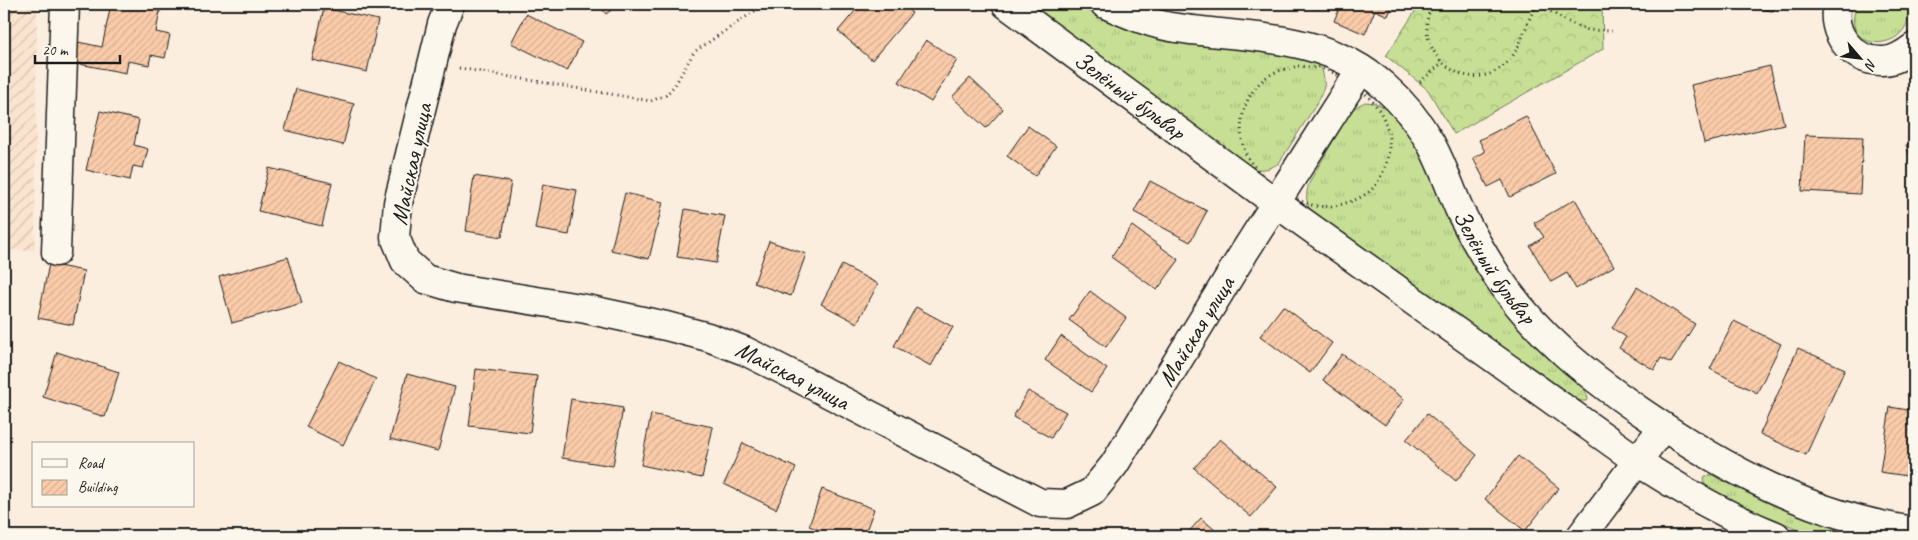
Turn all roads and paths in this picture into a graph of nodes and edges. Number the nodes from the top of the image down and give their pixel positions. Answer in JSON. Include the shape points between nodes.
{"nodes":[{"id":1,"x":65,"y":4,"type":"edge"},
{"id":2,"x":450,"y":4,"type":"edge"},
{"id":3,"x":765,"y":4,"type":"edge"},
{"id":4,"x":1006,"y":4,"type":"edge"},
{"id":5,"x":1105,"y":4,"type":"edge"},
{"id":6,"x":1432,"y":4,"type":"edge"},
{"id":7,"x":1538,"y":4,"type":"edge"},
{"id":8,"x":1837,"y":4,"type":"edge"},
{"id":9,"x":1612,"y":31,"type":"dead end"},
{"id":10,"x":1914,"y":47,"type":"edge"},
{"id":11,"x":434,"y":63,"type":"junction"},
{"id":12,"x":1442,"y":63,"type":"junction"},
{"id":13,"x":1361,"y":69,"type":"junction"},
{"id":14,"x":1415,"y":86,"type":"dead end"},
{"id":15,"x":1276,"y":204,"type":"junction"},
{"id":16,"x":56,"y":252,"type":"dead end"},
{"id":17,"x":1664,"y":427,"type":"junction"},
{"id":18,"x":1638,"y":461,"type":"junction"},
{"id":19,"x":1914,"y":531,"type":"edge"},
{"id":20,"x":1581,"y":536,"type":"edge"},
{"id":21,"x":1776,"y":536,"type":"edge"}],
"edges":[{"from":1,"to":16,"type":"street"},
{"from":2,"to":11,"type":"street","name":"Майская улица"},
{"from":3,"to":11,"type":"path","via":[[694,52],[675,85],[666,95],[651,101]]},
{"from":4,"to":15,"type":"street","name":"Зелёный бульвар"},
{"from":5,"to":13,"type":"street","name":"Зелёный бульвар","via":[[1174,28],[1298,42],[1332,53]]},
{"from":6,"to":12,"type":"path","via":[[1426,30],[1430,48]]},
{"from":7,"to":9,"type":"path","via":[[1588,30]]},
{"from":7,"to":12,"type":"path","via":[[1511,59],[1496,71],[1476,76],[1458,73]]},
{"from":8,"to":10,"type":"street","via":[[1836,22],[1841,38],[1853,51],[1867,59],[1884,61],[1900,57]]},
{"from":11,"to":15,"type":"street","name":"Майская улица","via":[[398,203],[395,237],[405,261],[425,279],[456,288],[586,309],[708,337],[745,351],[1040,503],[1068,504],[1092,492],[1114,465]]},
{"from":12,"to":14,"type":"path"},
{"from":13,"to":15,"type":"street","name":"Майская улица"},
{"from":13,"to":17,"type":"street","name":"Зелёный бульвар","via":[[1384,87],[1430,141],[1479,247],[1526,313],[1578,366]]},
{"from":15,"to":18,"type":"street","name":"Зелёный бульвар"},
{"from":17,"to":18,"type":"street"},
{"from":17,"to":19,"type":"street","name":"Зелёный бульвар","via":[[1762,484],[1855,518]]},
{"from":18,"to":20,"type":"street"},
{"from":18,"to":21,"type":"street","name":"Зелёный бульвар","via":[[1698,499]]}]}
